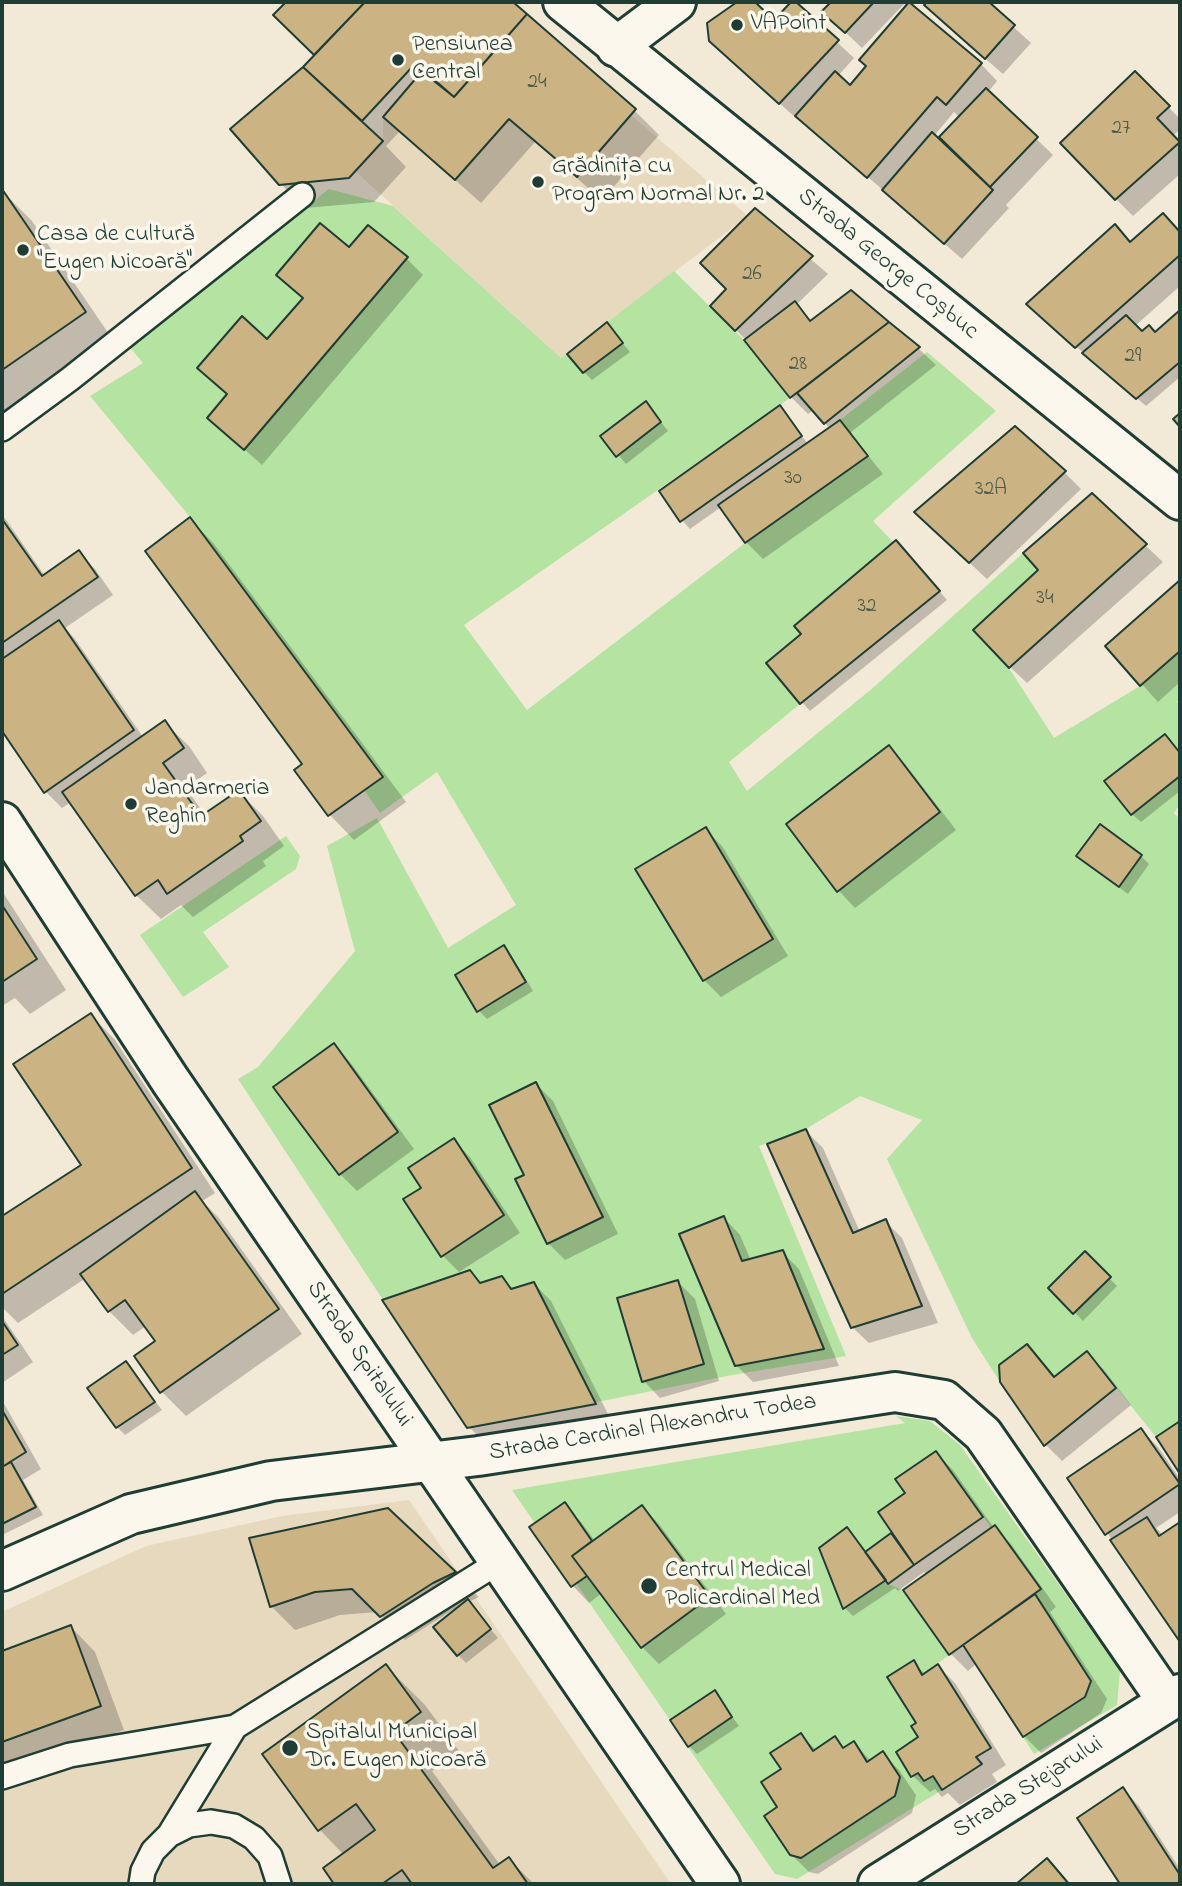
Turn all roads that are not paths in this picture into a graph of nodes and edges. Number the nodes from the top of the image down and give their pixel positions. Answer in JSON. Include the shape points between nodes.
{"nodes":[{"id":1,"x":563,"y":2,"type":"edge"},
{"id":2,"x":676,"y":2,"type":"edge"},
{"id":3,"x":616,"y":47,"type":"junction"},
{"id":4,"x":302,"y":195,"type":"dead end"},
{"id":5,"x":2,"y":429,"type":"edge"},
{"id":6,"x":1180,"y":500,"type":"edge"},
{"id":7,"x":2,"y":822,"type":"edge"},
{"id":8,"x":432,"y":1462,"type":"junction"},
{"id":9,"x":499,"y":1562,"type":"junction"},
{"id":10,"x":2,"y":1571,"type":"edge"},
{"id":11,"x":1173,"y":1698,"type":"edge"},
{"id":12,"x":235,"y":1727,"type":"junction"},
{"id":13,"x":2,"y":1777,"type":"edge"},
{"id":14,"x":170,"y":1835,"type":"junction"},
{"id":15,"x":141,"y":1884,"type":"edge"},
{"id":16,"x":279,"y":1884,"type":"edge"},
{"id":17,"x":720,"y":1884,"type":"edge"},
{"id":18,"x":878,"y":1884,"type":"edge"}],
"edges":[{"from":1,"to":3,"type":"street","name":"Strada George Coșbuc"},
{"from":2,"to":3,"type":"street"},
{"from":3,"to":6,"type":"street","name":"Strada George Coșbuc"},
{"from":4,"to":5,"type":"lane"},
{"from":7,"to":8,"type":"street","name":"Strada Spitalului","via":[[170,1080]]},
{"from":8,"to":9,"type":"street","name":"Strada Spitalului"},
{"from":8,"to":10,"type":"street","name":"Strada Cardinal Alexandru Todea","via":[[271,1481],[131,1514]]},
{"from":8,"to":11,"type":"street","name":"Strada Cardinal Alexandru Todea","via":[[894,1392],[944,1400],[983,1434]]},
{"from":9,"to":12,"type":"lane"},
{"from":9,"to":17,"type":"street","name":"Strada Spitalului"},
{"from":11,"to":18,"type":"street","name":"Strada Stejarului"},
{"from":12,"to":13,"type":"lane","via":[[70,1755]]},
{"from":12,"to":14,"type":"lane"},
{"from":14,"to":15,"type":"lane","via":[[153,1851]]},
{"from":14,"to":16,"type":"lane","via":[[189,1825],[234,1826],[254,1838],[270,1856]]}]}
